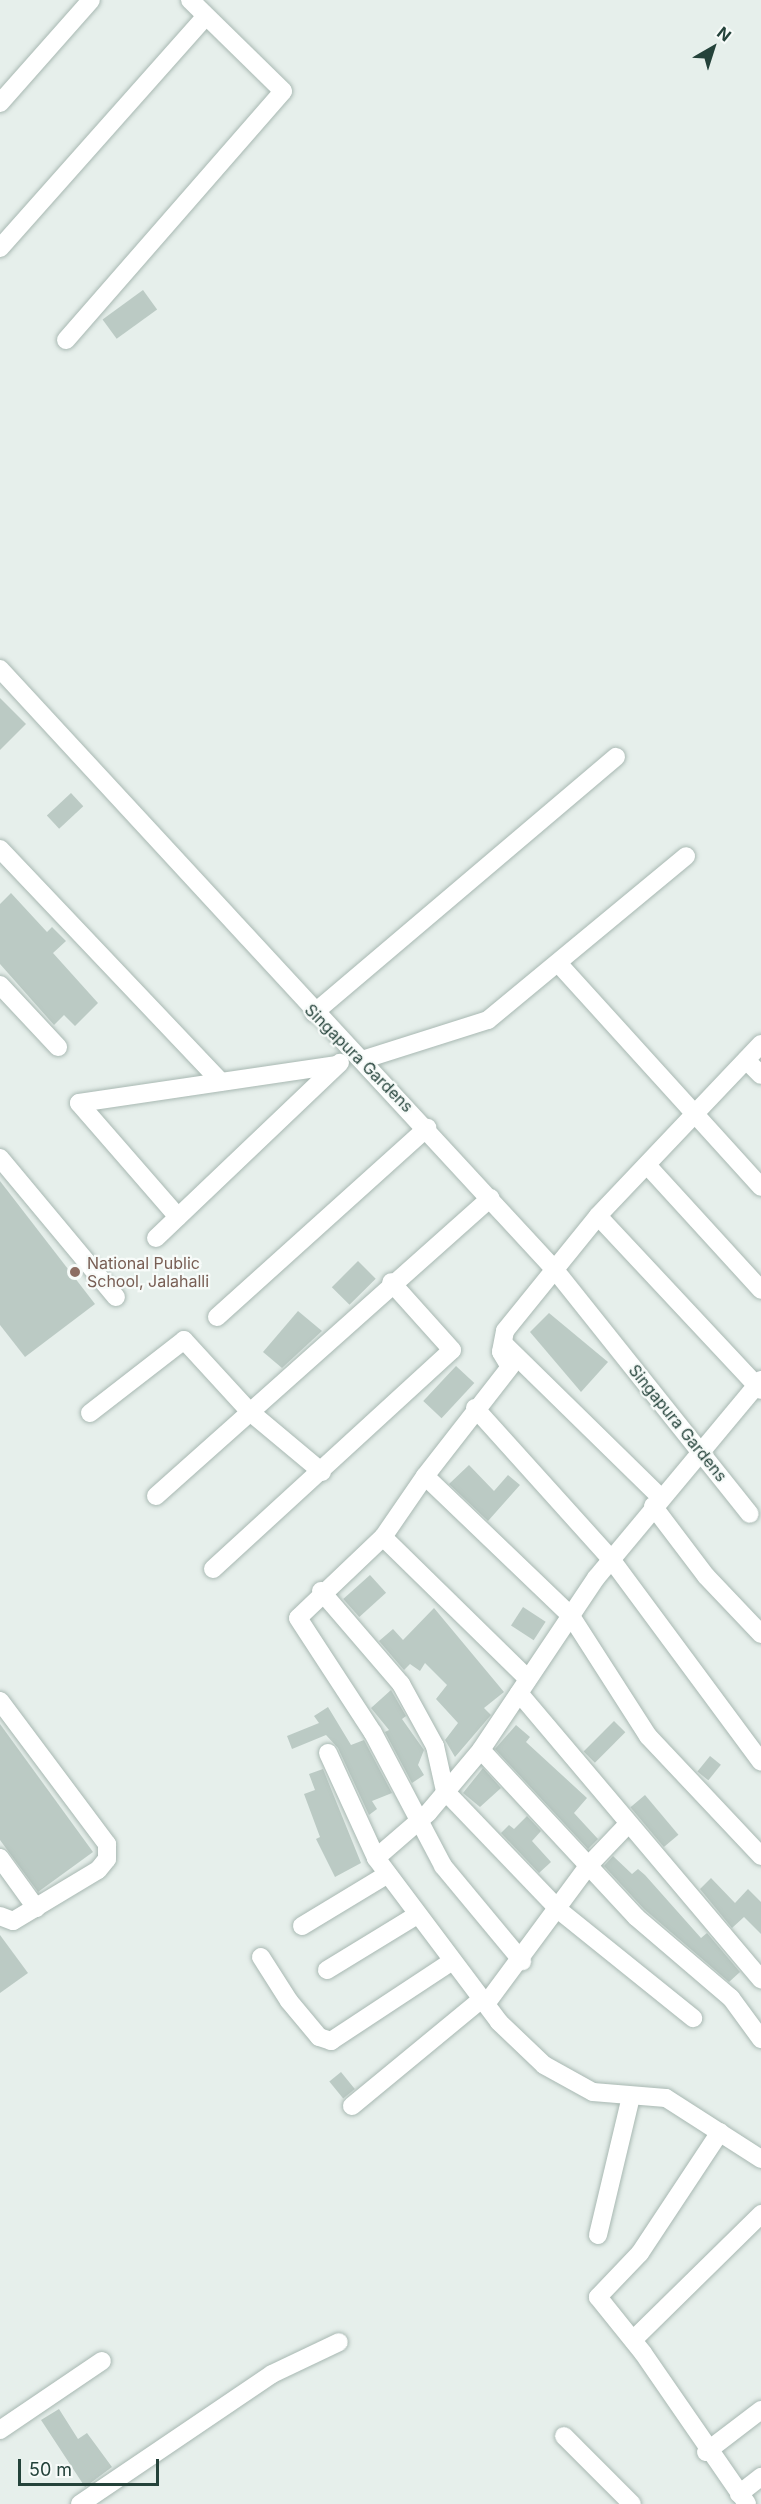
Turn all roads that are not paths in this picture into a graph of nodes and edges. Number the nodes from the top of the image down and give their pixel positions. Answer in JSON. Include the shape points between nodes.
{"nodes":[{"id":1,"x":91,"y":0,"type":"edge"},
{"id":2,"x":190,"y":0,"type":"edge"},
{"id":3,"x":206,"y":16,"type":"junction"},
{"id":4,"x":0,"y":103,"type":"edge"},
{"id":5,"x":0,"y":248,"type":"edge"},
{"id":6,"x":66,"y":340,"type":"dead end"},
{"id":7,"x":0,"y":669,"type":"edge"},
{"id":8,"x":616,"y":757,"type":"dead end"},
{"id":9,"x":0,"y":849,"type":"edge"},
{"id":10,"x":686,"y":856,"type":"dead end"},
{"id":11,"x":558,"y":963,"type":"junction"},
{"id":12,"x":0,"y":985,"type":"edge"},
{"id":13,"x":314,"y":1013,"type":"junction"},
{"id":14,"x":761,"y":1044,"type":"edge"},
{"id":15,"x":58,"y":1047,"type":"dead end"},
{"id":16,"x":359,"y":1055,"type":"junction"},
{"id":17,"x":746,"y":1060,"type":"junction"},
{"id":18,"x":337,"y":1065,"type":"junction"},
{"id":19,"x":761,"y":1075,"type":"edge"},
{"id":20,"x":221,"y":1082,"type":"junction"},
{"id":21,"x":694,"y":1117,"type":"junction"},
{"id":22,"x":427,"y":1128,"type":"junction"},
{"id":23,"x":0,"y":1158,"type":"edge"},
{"id":24,"x":647,"y":1165,"type":"junction"},
{"id":25,"x":761,"y":1187,"type":"edge"},
{"id":26,"x":490,"y":1198,"type":"junction"},
{"id":27,"x":598,"y":1216,"type":"junction"},
{"id":28,"x":178,"y":1217,"type":"junction"},
{"id":29,"x":156,"y":1238,"type":"dead end"},
{"id":30,"x":555,"y":1270,"type":"junction"},
{"id":31,"x":391,"y":1282,"type":"junction"},
{"id":32,"x":761,"y":1290,"type":"edge"},
{"id":33,"x":116,"y":1297,"type":"dead end"},
{"id":34,"x":217,"y":1317,"type":"dead end"},
{"id":35,"x":500,"y":1341,"type":"junction"},
{"id":36,"x":759,"y":1385,"type":"edge"},
{"id":37,"x":475,"y":1408,"type":"junction"},
{"id":38,"x":249,"y":1411,"type":"junction"},
{"id":39,"x":90,"y":1413,"type":"dead end"},
{"id":40,"x":699,"y":1449,"type":"junction"},
{"id":41,"x":322,"y":1472,"type":"junction"},
{"id":42,"x":424,"y":1476,"type":"junction"},
{"id":43,"x":156,"y":1496,"type":"dead end"},
{"id":44,"x":656,"y":1502,"type":"junction"},
{"id":45,"x":750,"y":1514,"type":"dead end"},
{"id":46,"x":382,"y":1537,"type":"junction"},
{"id":47,"x":611,"y":1559,"type":"junction"},
{"id":48,"x":213,"y":1569,"type":"dead end"},
{"id":49,"x":321,"y":1592,"type":"junction"},
{"id":50,"x":570,"y":1616,"type":"junction"},
{"id":51,"x":761,"y":1634,"type":"edge"},
{"id":52,"x":524,"y":1686,"type":"junction"},
{"id":53,"x":0,"y":1701,"type":"edge"},
{"id":54,"x":481,"y":1750,"type":"junction"},
{"id":55,"x":328,"y":1753,"type":"dead end"},
{"id":56,"x":761,"y":1762,"type":"edge"},
{"id":57,"x":446,"y":1791,"type":"junction"},
{"id":58,"x":417,"y":1823,"type":"junction"},
{"id":59,"x":628,"y":1824,"type":"junction"},
{"id":60,"x":761,"y":1856,"type":"edge"},
{"id":61,"x":0,"y":1858,"type":"edge"},
{"id":62,"x":376,"y":1858,"type":"junction"},
{"id":63,"x":589,"y":1865,"type":"junction"},
{"id":64,"x":388,"y":1874,"type":"junction"},
{"id":65,"x":36,"y":1908,"type":"junction"},
{"id":66,"x":560,"y":1911,"type":"junction"},
{"id":67,"x":417,"y":1915,"type":"junction"},
{"id":68,"x":0,"y":1916,"type":"edge"},
{"id":69,"x":302,"y":1926,"type":"dead end"},
{"id":70,"x":261,"y":1957,"type":"dead end"},
{"id":71,"x":522,"y":1961,"type":"junction"},
{"id":72,"x":451,"y":1962,"type":"junction"},
{"id":73,"x":327,"y":1970,"type":"dead end"},
{"id":74,"x":761,"y":1979,"type":"edge"},
{"id":75,"x":484,"y":2002,"type":"junction"},
{"id":76,"x":693,"y":2018,"type":"dead end"},
{"id":77,"x":761,"y":2038,"type":"edge"},
{"id":78,"x":631,"y":2097,"type":"junction"},
{"id":79,"x":352,"y":2106,"type":"dead end"},
{"id":80,"x":720,"y":2132,"type":"junction"},
{"id":81,"x":761,"y":2160,"type":"edge"},
{"id":82,"x":761,"y":2214,"type":"edge"},
{"id":83,"x":598,"y":2235,"type":"dead end"},
{"id":84,"x":633,"y":2340,"type":"junction"},
{"id":85,"x":339,"y":2342,"type":"dead end"},
{"id":86,"x":102,"y":2361,"type":"dead end"},
{"id":87,"x":761,"y":2410,"type":"edge"},
{"id":88,"x":0,"y":2430,"type":"edge"},
{"id":89,"x":564,"y":2436,"type":"dead end"},
{"id":90,"x":706,"y":2452,"type":"junction"},
{"id":91,"x":761,"y":2477,"type":"edge"},
{"id":92,"x":743,"y":2499,"type":"edge"},
{"id":93,"x":80,"y":2504,"type":"edge"},
{"id":94,"x":632,"y":2504,"type":"edge"}],
"edges":[{"from":1,"to":4,"type":"street"},
{"from":2,"to":3,"type":"street"},
{"from":3,"to":5,"type":"street"},
{"from":3,"to":6,"type":"street","via":[[283,91]]},
{"from":7,"to":13,"type":"street","name":"Singapura Gardens"},
{"from":8,"to":13,"type":"street"},
{"from":9,"to":20,"type":"street"},
{"from":10,"to":11,"type":"street"},
{"from":11,"to":16,"type":"street","via":[[488,1020]]},
{"from":11,"to":21,"type":"street"},
{"from":12,"to":15,"type":"street"},
{"from":13,"to":16,"type":"street","name":"Singapura Gardens"},
{"from":14,"to":17,"type":"street"},
{"from":16,"to":18,"type":"street"},
{"from":16,"to":22,"type":"street","name":"Singapura Gardens"},
{"from":17,"to":19,"type":"street"},
{"from":17,"to":21,"type":"street"},
{"from":18,"to":20,"type":"street"},
{"from":18,"to":28,"type":"street"},
{"from":20,"to":28,"type":"street","via":[[79,1103]]},
{"from":21,"to":24,"type":"street"},
{"from":21,"to":25,"type":"street"},
{"from":22,"to":26,"type":"street","name":"Singapura Gardens"},
{"from":22,"to":34,"type":"street"},
{"from":23,"to":33,"type":"street"},
{"from":24,"to":27,"type":"street"},
{"from":24,"to":32,"type":"street"},
{"from":26,"to":30,"type":"street","name":"Singapura Gardens"},
{"from":26,"to":31,"type":"street","via":[[413,1272]]},
{"from":27,"to":30,"type":"street"},
{"from":27,"to":36,"type":"street"},
{"from":28,"to":29,"type":"street"},
{"from":30,"to":35,"type":"street"},
{"from":30,"to":40,"type":"street","name":"Singapura Gardens"},
{"from":31,"to":38,"type":"street"},
{"from":31,"to":41,"type":"street","via":[[452,1350]]},
{"from":35,"to":37,"type":"street","via":[[510,1367]]},
{"from":35,"to":44,"type":"street"},
{"from":36,"to":40,"type":"street"},
{"from":37,"to":42,"type":"street"},
{"from":37,"to":47,"type":"street"},
{"from":38,"to":39,"type":"street","via":[[184,1340]]},
{"from":38,"to":41,"type":"street"},
{"from":38,"to":43,"type":"street"},
{"from":40,"to":44,"type":"street"},
{"from":40,"to":45,"type":"street","name":"Singapura Gardens"},
{"from":41,"to":48,"type":"street"},
{"from":42,"to":46,"type":"street"},
{"from":42,"to":50,"type":"street"},
{"from":44,"to":47,"type":"street"},
{"from":44,"to":51,"type":"street","via":[[706,1576]]},
{"from":46,"to":49,"type":"street"},
{"from":46,"to":52,"type":"street"},
{"from":47,"to":50,"type":"street"},
{"from":47,"to":56,"type":"street"},
{"from":49,"to":57,"type":"street","via":[[401,1684],[435,1746]]},
{"from":49,"to":58,"type":"street","via":[[298,1618],[373,1732]]},
{"from":50,"to":52,"type":"street"},
{"from":50,"to":60,"type":"street","via":[[648,1736]]},
{"from":52,"to":54,"type":"street"},
{"from":52,"to":59,"type":"street"},
{"from":53,"to":65,"type":"street","via":[[107,1844],[107,1859],[98,1870]]},
{"from":54,"to":57,"type":"street"},
{"from":54,"to":63,"type":"street"},
{"from":55,"to":62,"type":"street"},
{"from":57,"to":58,"type":"street"},
{"from":57,"to":66,"type":"street"},
{"from":58,"to":62,"type":"street"},
{"from":58,"to":71,"type":"street","via":[[479,1915]]},
{"from":59,"to":63,"type":"street"},
{"from":59,"to":74,"type":"street"},
{"from":61,"to":65,"type":"street"},
{"from":62,"to":64,"type":"street"},
{"from":63,"to":66,"type":"street"},
{"from":63,"to":77,"type":"street","via":[[672,1951],[706,1973]]},
{"from":64,"to":67,"type":"street"},
{"from":64,"to":69,"type":"street"},
{"from":65,"to":68,"type":"street","via":[[13,1921]]},
{"from":66,"to":71,"type":"street"},
{"from":66,"to":76,"type":"street"},
{"from":67,"to":72,"type":"street"},
{"from":67,"to":73,"type":"street"},
{"from":70,"to":72,"type":"street","via":[[289,2001],[319,2037],[331,2041]]},
{"from":71,"to":75,"type":"street"},
{"from":72,"to":75,"type":"street"},
{"from":75,"to":78,"type":"street","via":[[544,2065],[593,2092]]},
{"from":75,"to":79,"type":"street"},
{"from":78,"to":80,"type":"street","via":[[666,2098]]},
{"from":78,"to":83,"type":"street"},
{"from":80,"to":81,"type":"street"},
{"from":80,"to":84,"type":"street","via":[[640,2253],[597,2296]]},
{"from":82,"to":84,"type":"street"},
{"from":84,"to":90,"type":"street"},
{"from":85,"to":93,"type":"street","via":[[272,2374]]},
{"from":86,"to":88,"type":"street"},
{"from":87,"to":90,"type":"street"},
{"from":89,"to":94,"type":"street"},
{"from":90,"to":92,"type":"street"},
{"from":91,"to":92,"type":"street"}]}
